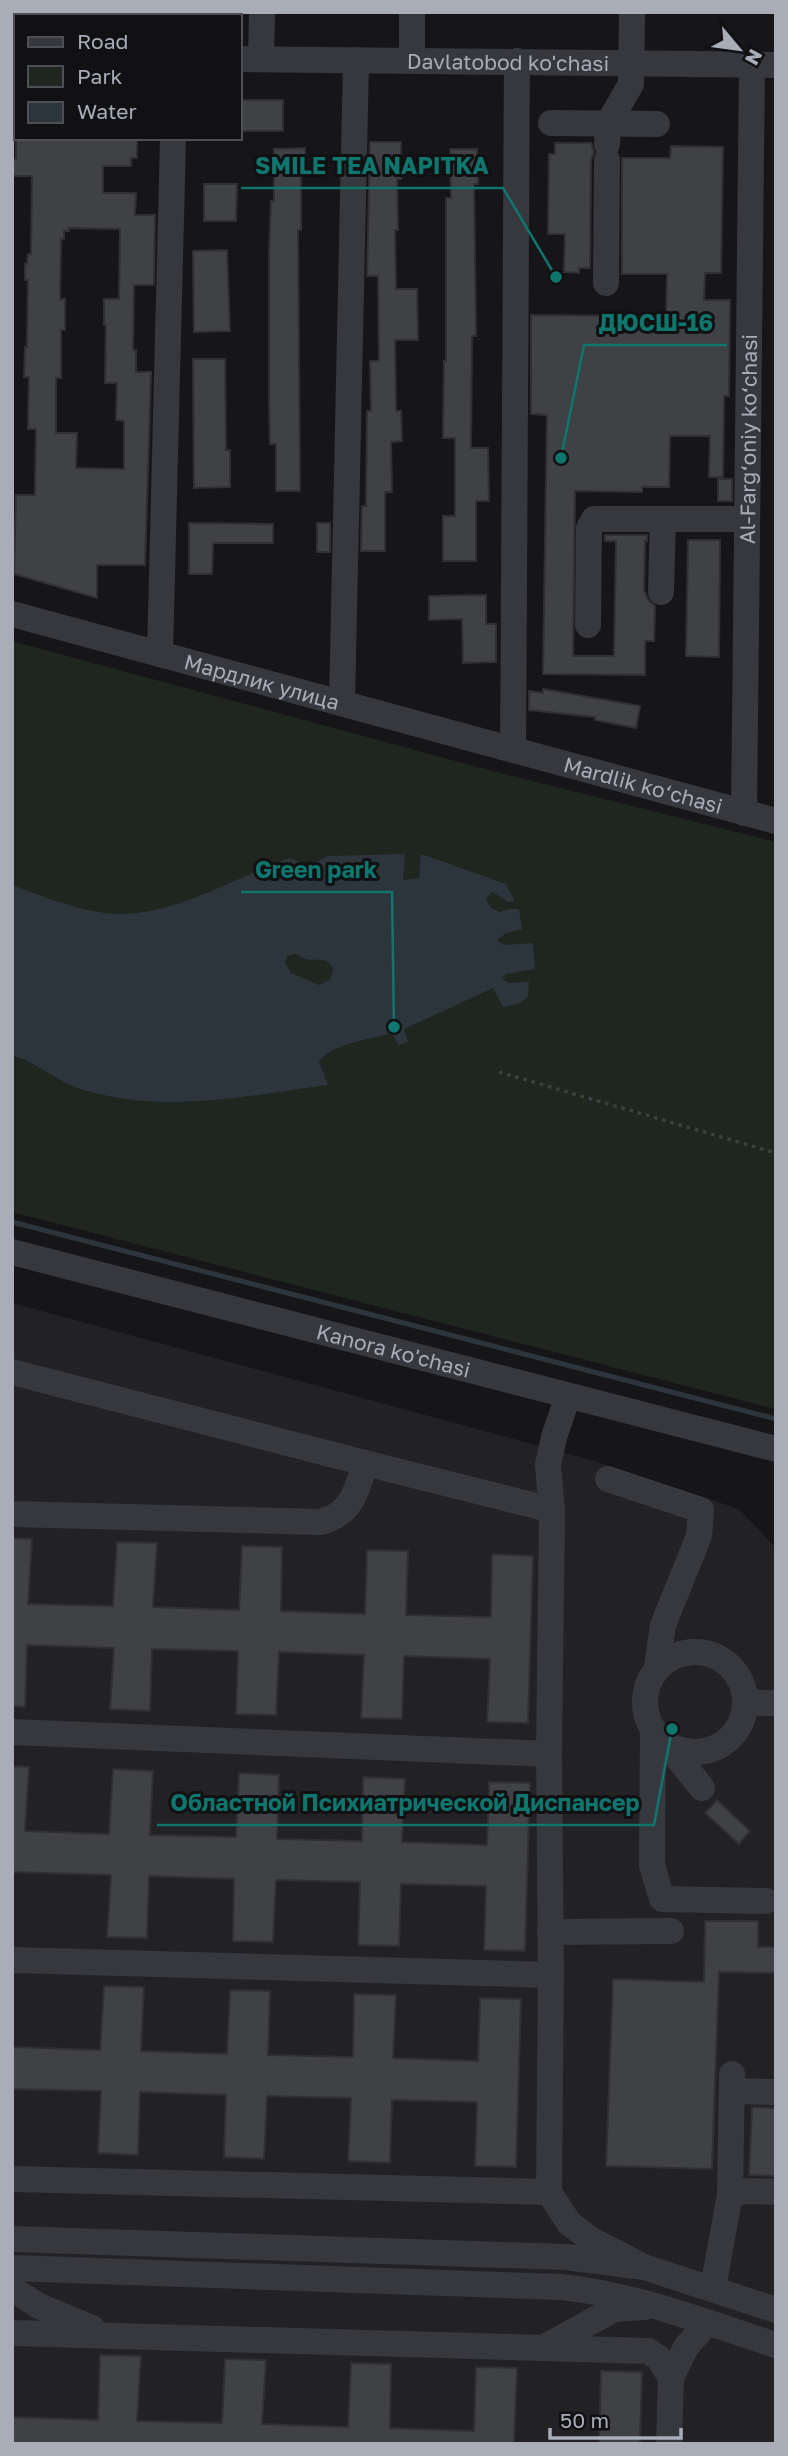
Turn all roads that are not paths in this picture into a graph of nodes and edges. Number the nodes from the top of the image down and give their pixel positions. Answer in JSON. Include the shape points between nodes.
{"nodes":[{"id":1,"x":262,"y":12,"type":"edge"},
{"id":2,"x":412,"y":12,"type":"edge"},
{"id":3,"x":632,"y":12,"type":"edge"},
{"id":4,"x":250,"y":59,"type":"edge"},
{"id":5,"x":356,"y":60,"type":"junction"},
{"id":6,"x":412,"y":60,"type":"junction"},
{"id":7,"x":517,"y":61,"type":"junction"},
{"id":8,"x":631,"y":63,"type":"junction"},
{"id":9,"x":764,"y":65,"type":"edge"},
{"id":10,"x":551,"y":123,"type":"dead end"},
{"id":11,"x":657,"y":124,"type":"dead end"},
{"id":12,"x":173,"y":140,"type":"edge"},
{"id":13,"x":607,"y":142,"type":"junction"},
{"id":14,"x":606,"y":283,"type":"dead end"},
{"id":15,"x":663,"y":519,"type":"junction"},
{"id":16,"x":747,"y":519,"type":"junction"},
{"id":17,"x":661,"y":592,"type":"dead end"},
{"id":18,"x":12,"y":614,"type":"edge"},
{"id":19,"x":588,"y":625,"type":"dead end"},
{"id":20,"x":160,"y":654,"type":"junction"},
{"id":21,"x":342,"y":703,"type":"junction"},
{"id":22,"x":513,"y":750,"type":"junction"},
{"id":23,"x":744,"y":813,"type":"junction"},
{"id":24,"x":776,"y":821,"type":"edge"},
{"id":25,"x":12,"y":1252,"type":"edge"},
{"id":26,"x":12,"y":1371,"type":"edge"},
{"id":27,"x":568,"y":1395,"type":"junction"},
{"id":28,"x":776,"y":1450,"type":"edge"},
{"id":29,"x":365,"y":1463,"type":"junction"},
{"id":30,"x":608,"y":1479,"type":"dead end"},
{"id":31,"x":552,"y":1510,"type":"junction"},
{"id":32,"x":12,"y":1514,"type":"edge"},
{"id":33,"x":657,"y":1668,"type":"junction"},
{"id":34,"x":745,"y":1703,"type":"junction"},
{"id":35,"x":776,"y":1703,"type":"edge"},
{"id":36,"x":12,"y":1732,"type":"edge"},
{"id":37,"x":659,"y":1735,"type":"junction"},
{"id":38,"x":549,"y":1754,"type":"junction"},
{"id":39,"x":702,"y":1788,"type":"dead end"},
{"id":40,"x":766,"y":1901,"type":"dead end"},
{"id":41,"x":671,"y":1931,"type":"dead end"},
{"id":42,"x":550,"y":1932,"type":"junction"},
{"id":43,"x":12,"y":1961,"type":"edge"},
{"id":44,"x":551,"y":1975,"type":"junction"},
{"id":45,"x":776,"y":2092,"type":"edge"},
{"id":46,"x":12,"y":2179,"type":"edge"},
{"id":47,"x":549,"y":2192,"type":"junction"},
{"id":48,"x":776,"y":2192,"type":"edge"},
{"id":49,"x":730,"y":2194,"type":"junction"},
{"id":50,"x":12,"y":2239,"type":"edge"},
{"id":51,"x":644,"y":2267,"type":"junction"},
{"id":52,"x":12,"y":2268,"type":"edge"},
{"id":53,"x":713,"y":2288,"type":"junction"},
{"id":54,"x":12,"y":2289,"type":"edge"},
{"id":55,"x":659,"y":2306,"type":"junction"},
{"id":56,"x":776,"y":2310,"type":"edge"},
{"id":57,"x":707,"y":2323,"type":"junction"},
{"id":58,"x":12,"y":2333,"type":"edge"},
{"id":59,"x":112,"y":2334,"type":"junction"},
{"id":60,"x":776,"y":2345,"type":"edge"},
{"id":61,"x":545,"y":2347,"type":"junction"},
{"id":62,"x":671,"y":2378,"type":"junction"},
{"id":63,"x":669,"y":2444,"type":"edge"}],
"edges":[{"from":1,"to":4,"type":"street"},
{"from":2,"to":6,"type":"street"},
{"from":3,"to":8,"type":"street"},
{"from":4,"to":5,"type":"street","name":"Davlatobod ko'chasi"},
{"from":5,"to":6,"type":"street","name":"Davlatobod ko'chasi"},
{"from":5,"to":21,"type":"street"},
{"from":6,"to":7,"type":"street","name":"Davlatobod ko'chasi"},
{"from":7,"to":8,"type":"street","name":"Davlatobod ko'chasi"},
{"from":7,"to":22,"type":"street"},
{"from":8,"to":9,"type":"street","name":"Davlatobod ko'chasi"},
{"from":8,"to":13,"type":"street","via":[[631,84]]},
{"from":9,"to":16,"type":"street","name":"Al-Farg‘oniy ko‘chasi"},
{"from":10,"to":13,"type":"street"},
{"from":11,"to":13,"type":"street"},
{"from":12,"to":20,"type":"street"},
{"from":13,"to":14,"type":"street"},
{"from":15,"to":16,"type":"street"},
{"from":15,"to":17,"type":"street"},
{"from":15,"to":19,"type":"street","via":[[598,518],[591,522]]},
{"from":16,"to":23,"type":"street","name":"Al-Farg‘oniy ko‘chasi"},
{"from":18,"to":20,"type":"street","name":"Мардлик улица"},
{"from":20,"to":21,"type":"street","name":"Мардлик улица"},
{"from":21,"to":22,"type":"street","name":"Мардлик улица"},
{"from":22,"to":23,"type":"street","name":"Mardlik ko‘chasi"},
{"from":23,"to":24,"type":"street","name":"Mardlik ko‘chasi"},
{"from":25,"to":27,"type":"street","name":"Kanora ko'chasi"},
{"from":26,"to":29,"type":"street"},
{"from":27,"to":28,"type":"street","name":"Kanora ko'chasi"},
{"from":27,"to":31,"type":"street","via":[[548,1465]]},
{"from":29,"to":31,"type":"street"},
{"from":29,"to":32,"type":"street","via":[[349,1506],[337,1517],[320,1522]]},
{"from":30,"to":33,"type":"street","via":[[701,1510],[699,1536],[663,1625]]},
{"from":31,"to":38,"type":"street"},
{"from":33,"to":34,"type":"street","via":[[673,1656],[693,1651],[713,1654],[736,1674]]},
{"from":33,"to":37,"type":"street","via":[[647,1684],[644,1703],[648,1721]]},
{"from":34,"to":35,"type":"street"},
{"from":34,"to":37,"type":"street","via":[[741,1722],[729,1739],[712,1749],[692,1752],[673,1748]]},
{"from":36,"to":38,"type":"street"},
{"from":37,"to":39,"type":"street"},
{"from":37,"to":40,"type":"street","via":[[652,1865],[662,1899]]},
{"from":38,"to":42,"type":"street"},
{"from":41,"to":42,"type":"street"},
{"from":42,"to":44,"type":"street"},
{"from":43,"to":44,"type":"street"},
{"from":44,"to":47,"type":"street"},
{"from":45,"to":49,"type":"street","via":[[732,2082]]},
{"from":46,"to":47,"type":"street"},
{"from":47,"to":51,"type":"street","via":[[569,2223]]},
{"from":48,"to":49,"type":"street"},
{"from":49,"to":53,"type":"street"},
{"from":50,"to":51,"type":"street","via":[[566,2257]]},
{"from":51,"to":53,"type":"street"},
{"from":52,"to":55,"type":"street","via":[[562,2287],[611,2293]]},
{"from":53,"to":56,"type":"street"},
{"from":54,"to":59,"type":"street","via":[[74,2322]]},
{"from":55,"to":57,"type":"street"},
{"from":55,"to":61,"type":"street","via":[[614,2309]]},
{"from":57,"to":60,"type":"street"},
{"from":57,"to":62,"type":"street","via":[[686,2347]]},
{"from":58,"to":59,"type":"street"},
{"from":59,"to":61,"type":"street"},
{"from":61,"to":62,"type":"street","via":[[648,2351],[659,2358]]},
{"from":62,"to":63,"type":"street"}]}
